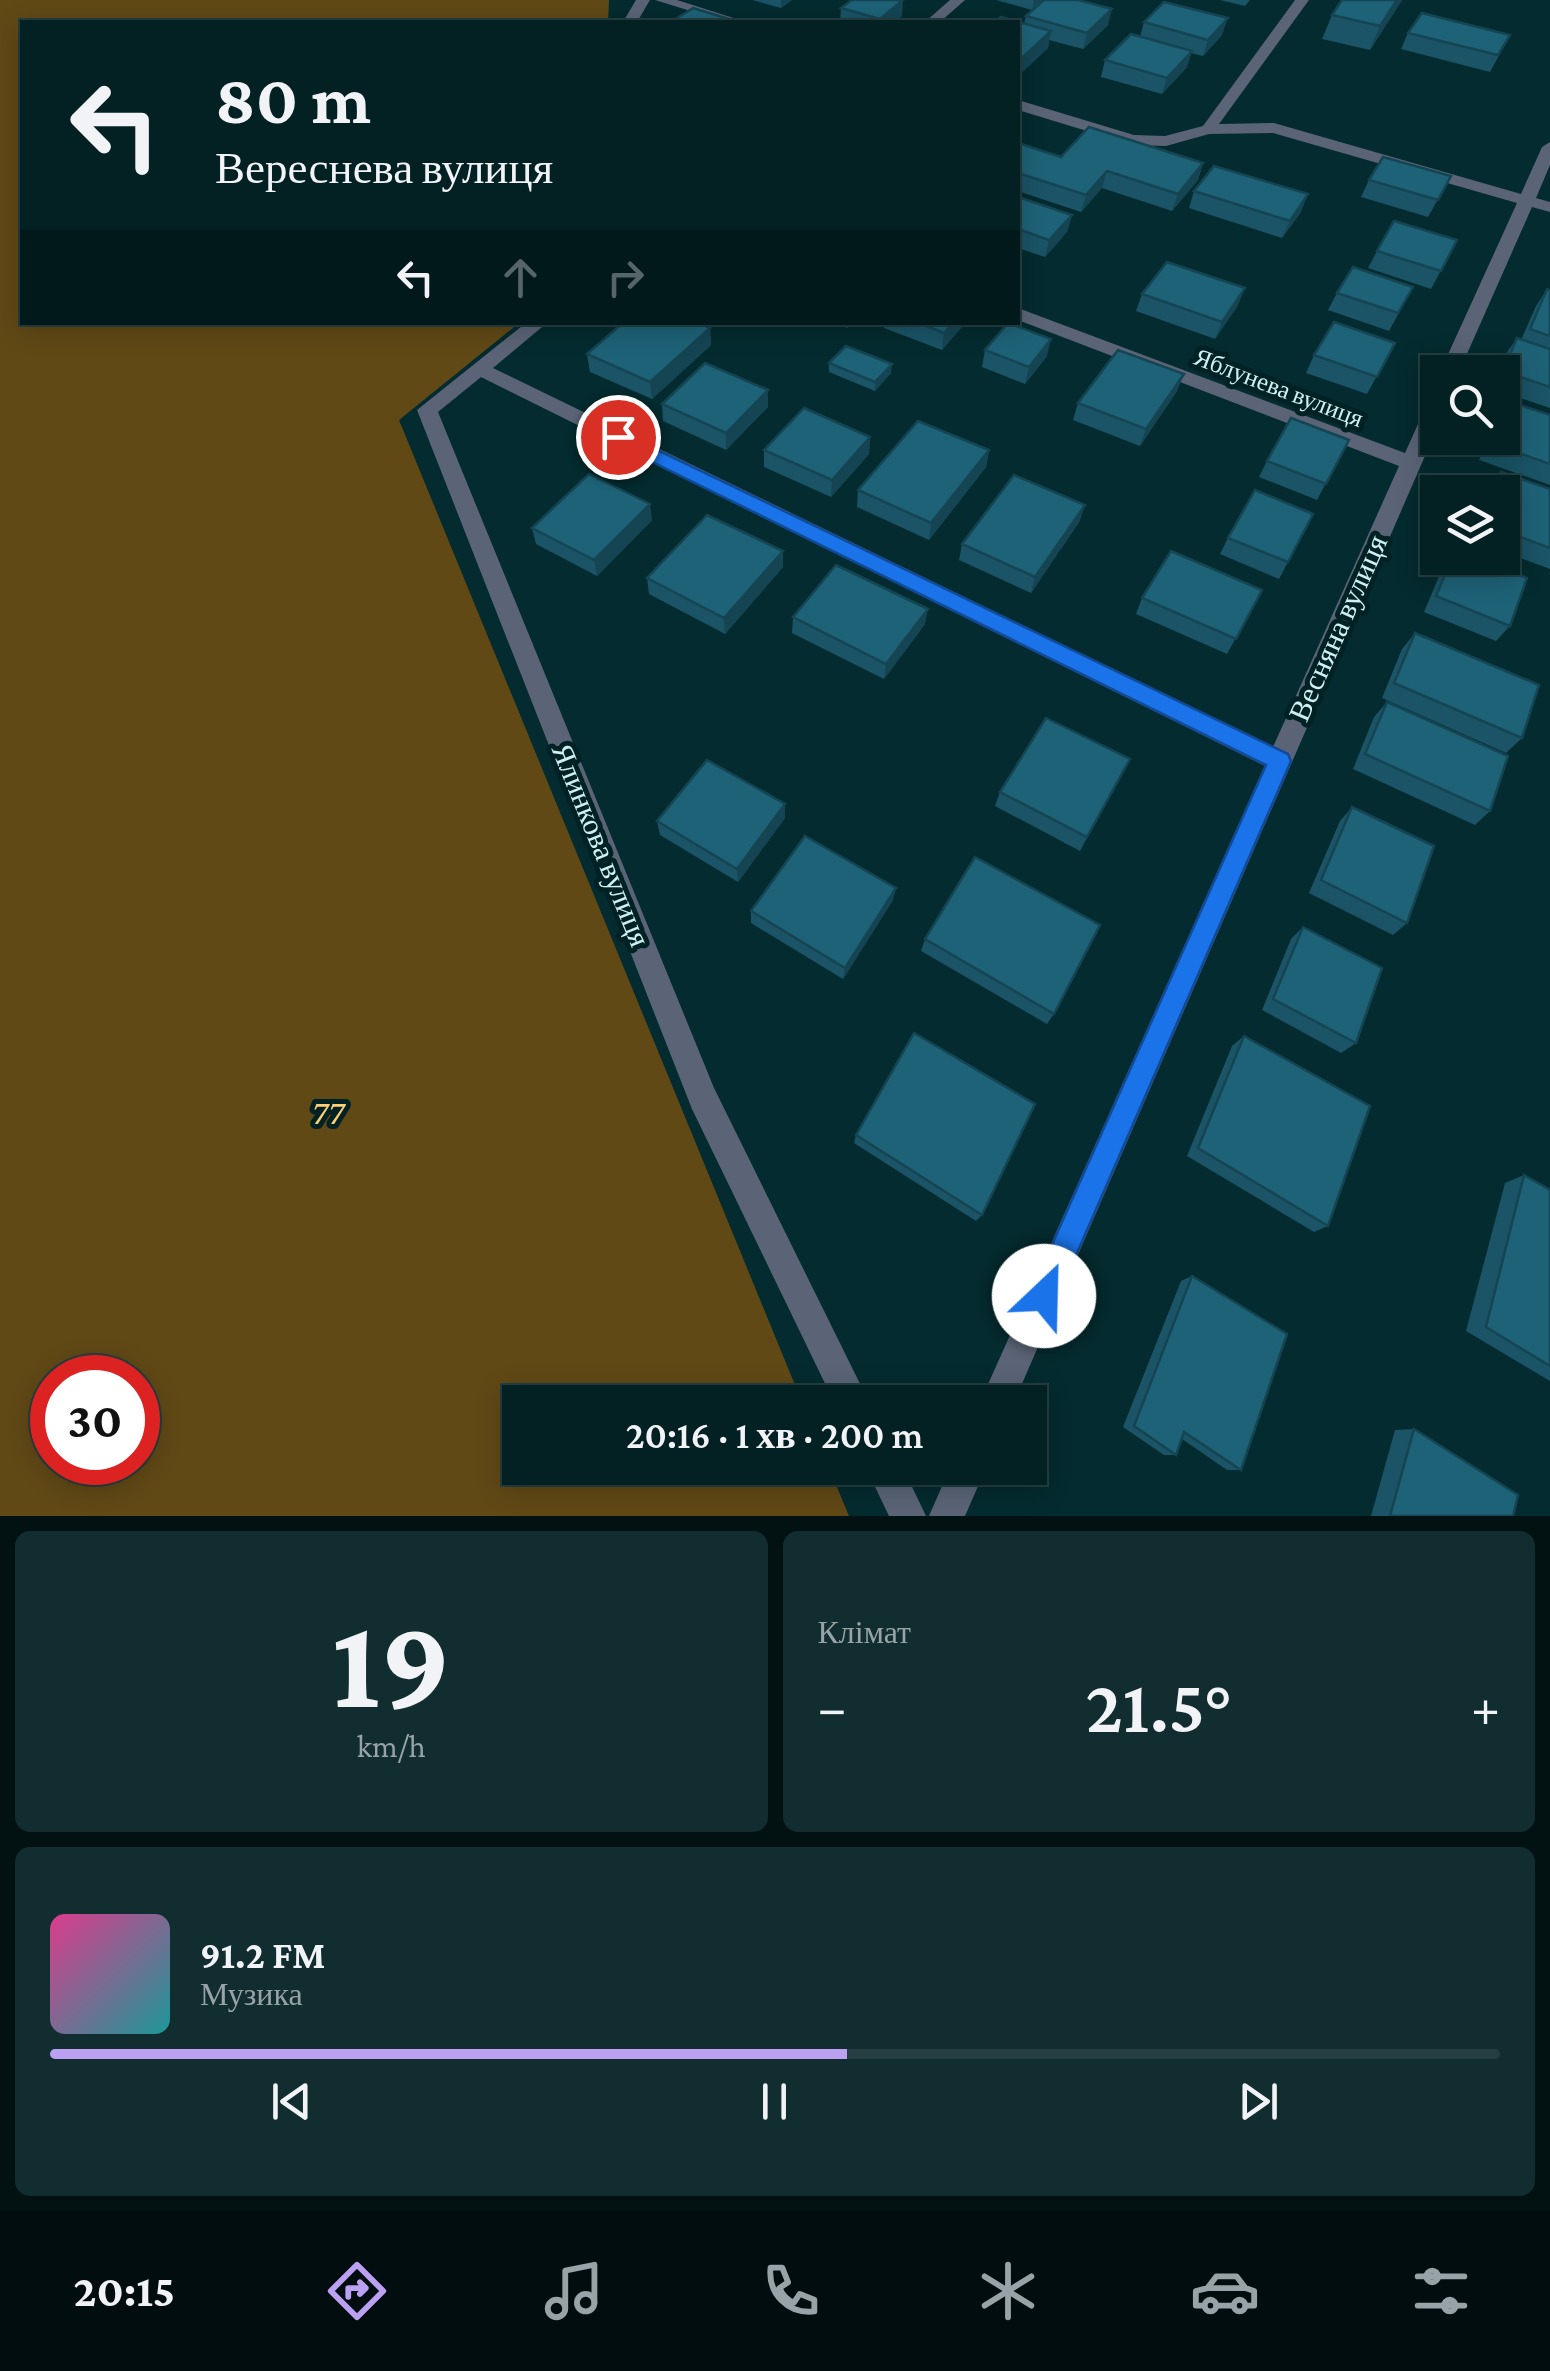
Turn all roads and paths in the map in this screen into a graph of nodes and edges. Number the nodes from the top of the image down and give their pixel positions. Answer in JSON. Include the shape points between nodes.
{"nodes":[{"id":1,"x":662,"y":0,"type":"edge"},
{"id":2,"x":958,"y":0,"type":"edge"},
{"id":3,"x":1302,"y":0,"type":"edge"},
{"id":4,"x":732,"y":20,"type":"edge"},
{"id":5,"x":934,"y":20,"type":"edge"},
{"id":6,"x":1020,"y":106,"type":"edge"},
{"id":7,"x":1208,"y":129,"type":"junction"},
{"id":8,"x":1550,"y":148,"type":"edge"},
{"id":9,"x":1524,"y":200,"type":"junction"},
{"id":10,"x":1550,"y":207,"type":"edge"},
{"id":11,"x":1020,"y":315,"type":"edge"},
{"id":12,"x":534,"y":325,"type":"edge"},
{"id":13,"x":1457,"y":355,"type":"edge"},
{"id":14,"x":478,"y":369,"type":"junction"},
{"id":15,"x":1420,"y":443,"type":"edge"},
{"id":16,"x":1411,"y":463,"type":"junction"},
{"id":17,"x":1280,"y":761,"type":"junction"},
{"id":18,"x":844,"y":1385,"type":"edge"},
{"id":19,"x":1004,"y":1385,"type":"edge"},
{"id":20,"x":892,"y":1485,"type":"edge"},
{"id":21,"x":960,"y":1485,"type":"edge"},
{"id":22,"x":908,"y":1516,"type":"edge"},
{"id":23,"x":946,"y":1516,"type":"edge"}],
"edges":[{"from":1,"to":4,"type":"street"},
{"from":2,"to":5,"type":"street"},
{"from":3,"to":7,"type":"street"},
{"from":6,"to":7,"type":"street","via":[[1133,140],[1166,141]]},
{"from":7,"to":9,"type":"street","via":[[1274,128]]},
{"from":8,"to":9,"type":"street"},
{"from":9,"to":10,"type":"street"},
{"from":9,"to":13,"type":"street"},
{"from":11,"to":16,"type":"street","name":"Яблунева вулиця"},
{"from":12,"to":14,"type":"street","name":"Ялинкова вулиця"},
{"from":14,"to":17,"type":"street"},
{"from":14,"to":18,"type":"street","name":"Ялинкова вулиця","via":[[426,410],[703,1098]]},
{"from":15,"to":16,"type":"street","name":"Весняна вулиця"},
{"from":16,"to":17,"type":"street","name":"Весняна вулиця"},
{"from":17,"to":19,"type":"street","name":"Весняна вулиця"},
{"from":20,"to":22,"type":"street"},
{"from":21,"to":23,"type":"street"}]}
